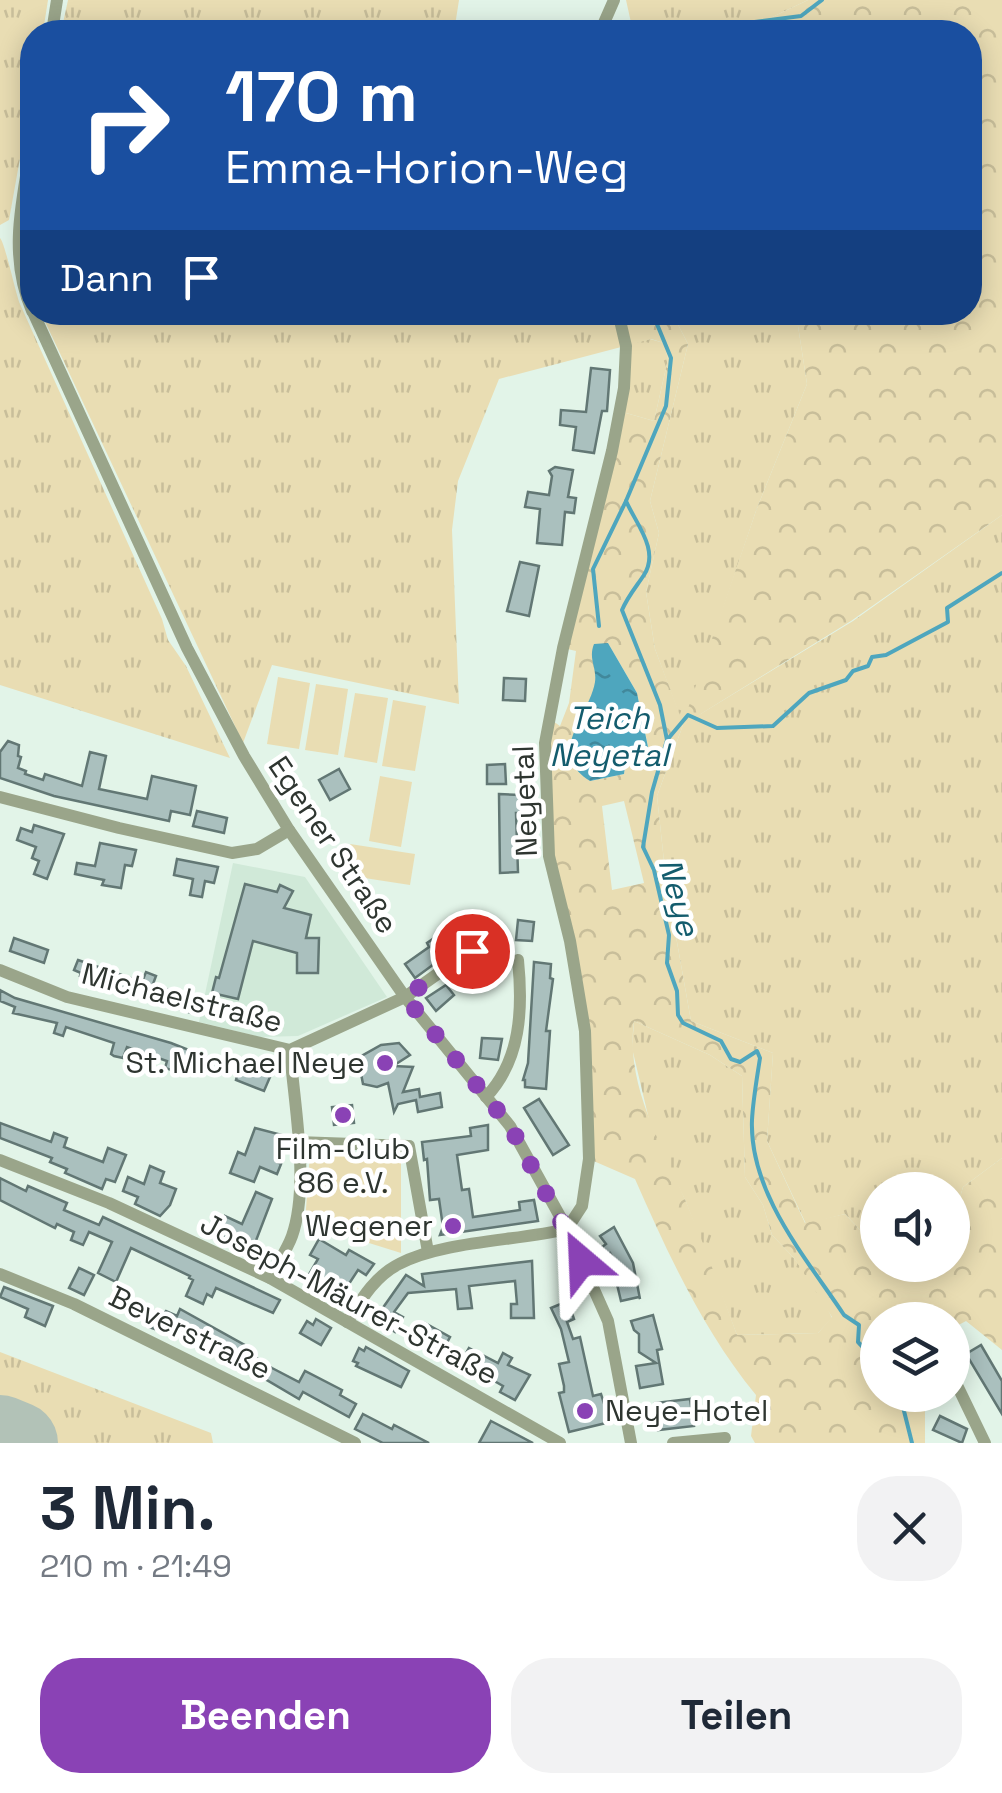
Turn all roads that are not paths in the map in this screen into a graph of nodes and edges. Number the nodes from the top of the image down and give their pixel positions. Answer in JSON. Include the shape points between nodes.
{"nodes":[{"id":1,"x":20,"y":227,"type":"edge"},
{"id":2,"x":20,"y":269,"type":"edge"},
{"id":3,"x":39,"y":325,"type":"edge"},
{"id":4,"x":621,"y":325,"type":"edge"},
{"id":5,"x":0,"y":797,"type":"edge"},
{"id":6,"x":289,"y":830,"type":"junction"},
{"id":7,"x":476,"y":952,"type":"dead end"},
{"id":8,"x":518,"y":960,"type":"dead end"},
{"id":9,"x":0,"y":970,"type":"edge"},
{"id":10,"x":405,"y":997,"type":"junction"},
{"id":11,"x":290,"y":1050,"type":"junction"},
{"id":12,"x":486,"y":1097,"type":"junction"},
{"id":13,"x":297,"y":1142,"type":"junction"},
{"id":14,"x":0,"y":1160,"type":"edge"},
{"id":15,"x":567,"y":1229,"type":"junction"},
{"id":16,"x":428,"y":1252,"type":"junction"},
{"id":17,"x":0,"y":1274,"type":"edge"},
{"id":18,"x":270,"y":1278,"type":"junction"},
{"id":19,"x":347,"y":1322,"type":"junction"},
{"id":20,"x":970,"y":1412,"type":"edge"},
{"id":21,"x":725,"y":1438,"type":"dead end"},
{"id":22,"x":355,"y":1443,"type":"edge"},
{"id":23,"x":560,"y":1443,"type":"edge"},
{"id":24,"x":631,"y":1443,"type":"edge"},
{"id":25,"x":673,"y":1443,"type":"edge"},
{"id":26,"x":984,"y":1443,"type":"edge"}],
"edges":[{"from":1,"to":2,"type":"street","name":"Egener Straße"},
{"from":3,"to":6,"type":"street","name":"Egener Straße","via":[[187,648]]},
{"from":4,"to":15,"type":"street","name":"Neyetal","via":[[624,388],[545,743],[549,856],[585,1030],[589,1159],[582,1206]]},
{"from":5,"to":6,"type":"street","via":[[232,853],[257,849]]},
{"from":6,"to":10,"type":"street","name":"Egener Straße"},
{"from":7,"to":10,"type":"street","name":"Michaelstraße"},
{"from":8,"to":12,"type":"street","via":[[515,1050]]},
{"from":9,"to":11,"type":"street","name":"Michaelstraße","via":[[66,997]]},
{"from":10,"to":11,"type":"street","name":"Michaelstraße"},
{"from":10,"to":12,"type":"street","name":"Egener Straße"},
{"from":11,"to":13,"type":"street"},
{"from":12,"to":15,"type":"street","name":"Egener Straße","via":[[510,1126]]},
{"from":13,"to":16,"type":"street","via":[[409,1146]]},
{"from":13,"to":18,"type":"street","via":[[298,1208],[292,1237]]},
{"from":14,"to":18,"type":"street","name":"Joseph-Mäurer-Straße"},
{"from":15,"to":16,"type":"street"},
{"from":15,"to":24,"type":"street","name":"Egener Straße","via":[[608,1321]]},
{"from":16,"to":19,"type":"street","via":[[396,1264],[369,1288]]},
{"from":17,"to":22,"type":"street","name":"Beverstraße"},
{"from":18,"to":19,"type":"street","name":"Joseph-Mäurer-Straße"},
{"from":19,"to":23,"type":"street","name":"Joseph-Mäurer-Straße"},
{"from":20,"to":26,"type":"street"},
{"from":21,"to":25,"type":"street"}]}
